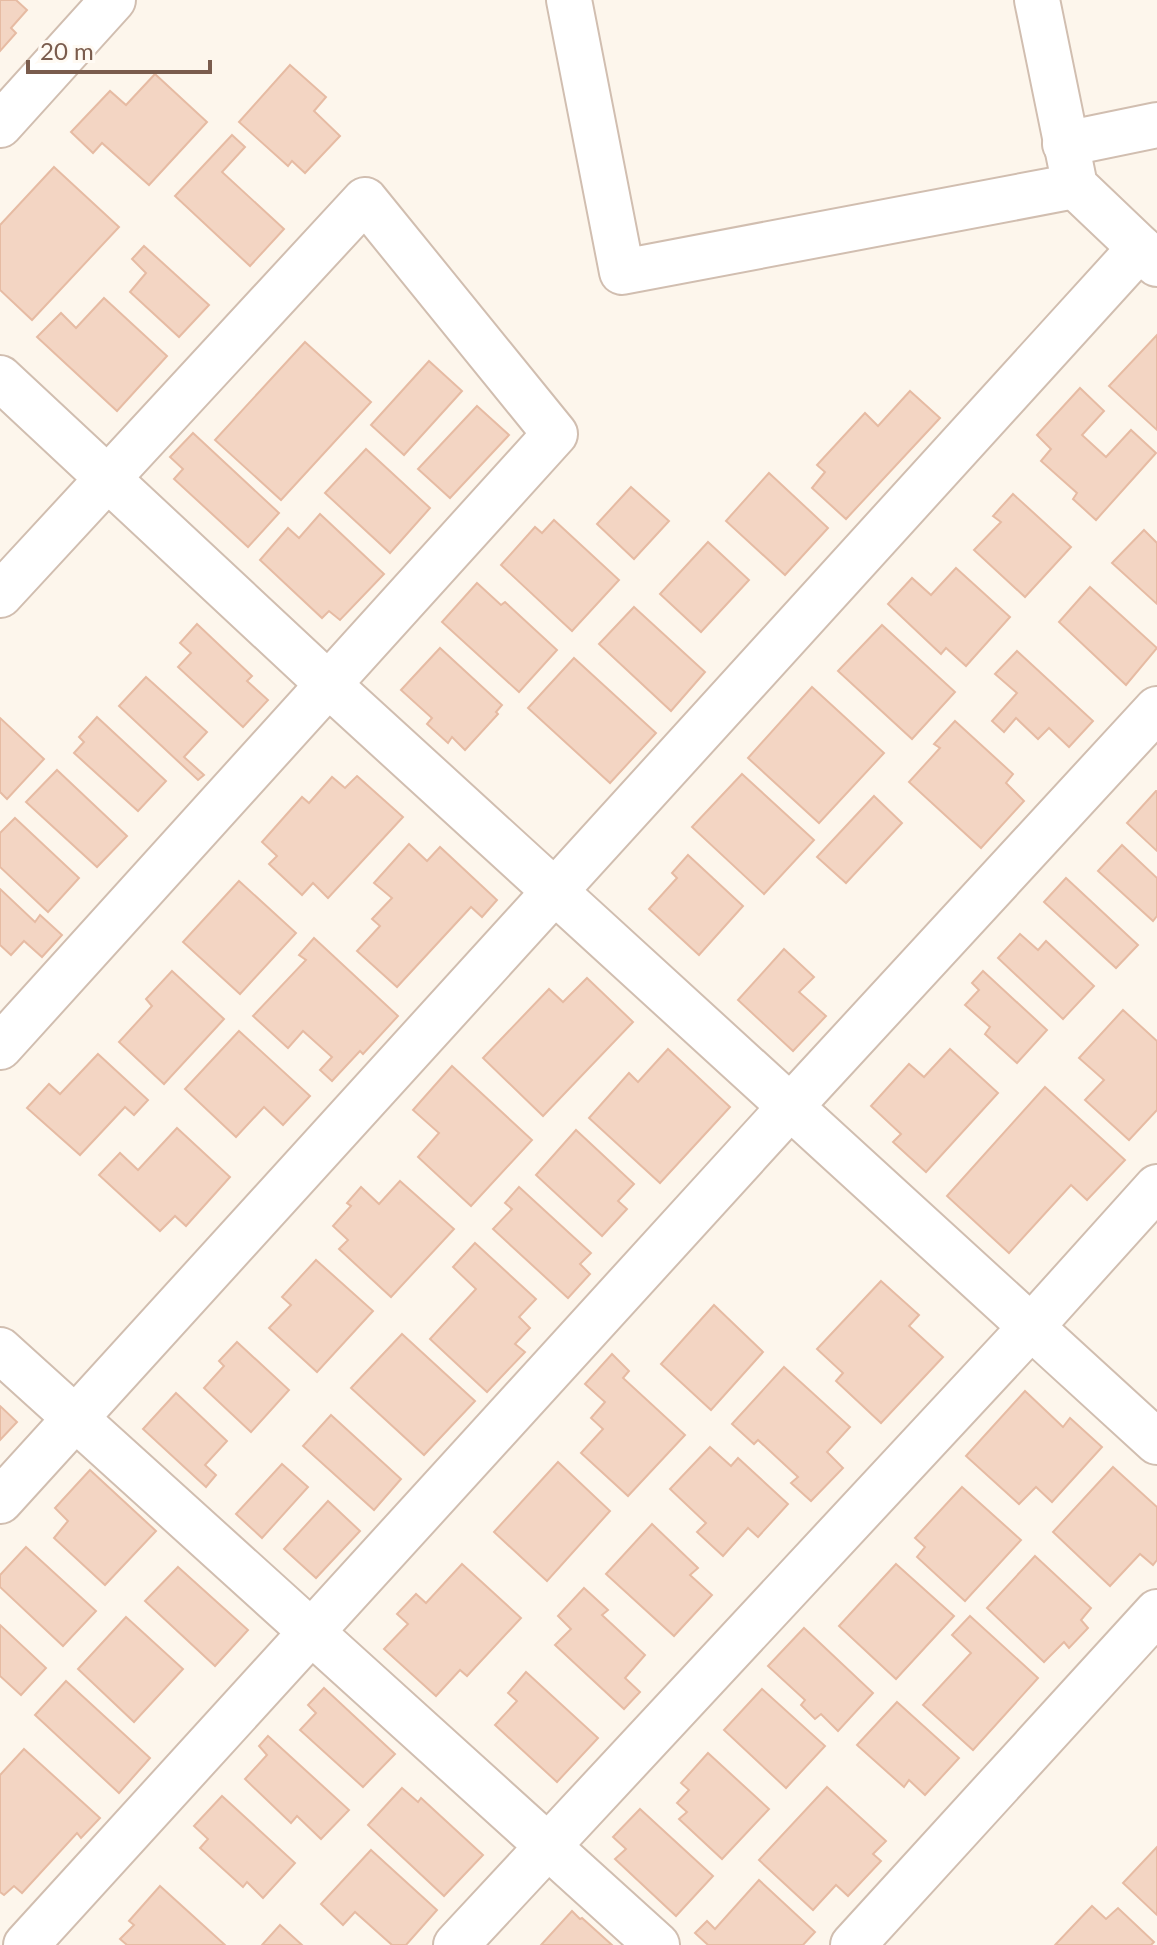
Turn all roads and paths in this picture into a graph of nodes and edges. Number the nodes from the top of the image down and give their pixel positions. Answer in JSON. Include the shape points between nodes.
{"nodes":[{"id":1,"x":113,"y":0,"type":"edge"},
{"id":2,"x":569,"y":0,"type":"edge"},
{"id":3,"x":1037,"y":0,"type":"edge"},
{"id":4,"x":0,"y":125,"type":"edge"},
{"id":5,"x":1157,"y":125,"type":"edge"},
{"id":6,"x":1065,"y":144,"type":"junction"},
{"id":7,"x":1075,"y":186,"type":"junction"},
{"id":8,"x":1148,"y":256,"type":"edge"},
{"id":9,"x":0,"y":378,"type":"edge"},
{"id":10,"x":108,"y":477,"type":"junction"},
{"id":11,"x":0,"y":595,"type":"edge"},
{"id":12,"x":329,"y":685,"type":"junction"},
{"id":13,"x":1157,"y":709,"type":"edge"},
{"id":14,"x":555,"y":891,"type":"junction"},
{"id":15,"x":0,"y":1047,"type":"edge"},
{"id":16,"x":790,"y":1107,"type":"junction"},
{"id":17,"x":1157,"y":1187,"type":"edge"},
{"id":18,"x":1031,"y":1327,"type":"junction"},
{"id":19,"x":0,"y":1350,"type":"edge"},
{"id":20,"x":76,"y":1419,"type":"junction"},
{"id":21,"x":1157,"y":1442,"type":"edge"},
{"id":22,"x":0,"y":1501,"type":"edge"},
{"id":23,"x":1157,"y":1612,"type":"edge"},
{"id":24,"x":312,"y":1631,"type":"junction"},
{"id":25,"x":549,"y":1846,"type":"junction"},
{"id":26,"x":26,"y":1945,"type":"edge"},
{"id":27,"x":456,"y":1945,"type":"edge"},
{"id":28,"x":657,"y":1945,"type":"edge"},
{"id":29,"x":853,"y":1945,"type":"edge"}],
"edges":[{"from":1,"to":4,"type":"street"},
{"from":2,"to":7,"type":"street","via":[[622,272]]},
{"from":3,"to":6,"type":"street"},
{"from":5,"to":6,"type":"street"},
{"from":6,"to":7,"type":"street"},
{"from":7,"to":8,"type":"street"},
{"from":8,"to":14,"type":"street"},
{"from":9,"to":10,"type":"street"},
{"from":10,"to":11,"type":"street"},
{"from":10,"to":12,"type":"street"},
{"from":10,"to":12,"type":"street","via":[[365,200],[555,434]]},
{"from":12,"to":14,"type":"street"},
{"from":12,"to":15,"type":"street"},
{"from":13,"to":16,"type":"street"},
{"from":14,"to":16,"type":"street"},
{"from":14,"to":20,"type":"street"},
{"from":16,"to":18,"type":"street"},
{"from":16,"to":24,"type":"street"},
{"from":17,"to":18,"type":"street"},
{"from":18,"to":21,"type":"street"},
{"from":18,"to":25,"type":"street"},
{"from":19,"to":20,"type":"street"},
{"from":20,"to":22,"type":"street"},
{"from":20,"to":24,"type":"street"},
{"from":23,"to":29,"type":"street"},
{"from":24,"to":25,"type":"street"},
{"from":24,"to":26,"type":"street"},
{"from":25,"to":27,"type":"street"},
{"from":25,"to":28,"type":"street"}]}
